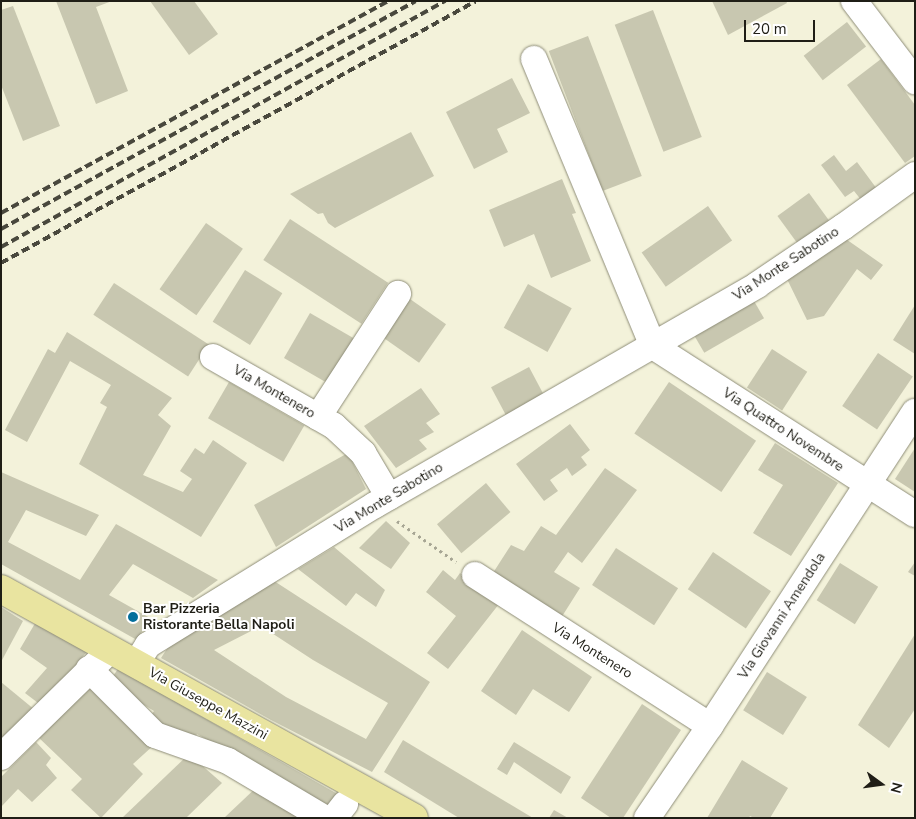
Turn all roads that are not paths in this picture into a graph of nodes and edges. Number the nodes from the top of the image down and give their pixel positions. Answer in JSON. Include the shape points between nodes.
{"nodes":[{"id":1,"x":854,"y":1,"type":"edge"},
{"id":2,"x":534,"y":59,"type":"dead end"},
{"id":3,"x":915,"y":81,"type":"edge"},
{"id":4,"x":915,"y":174,"type":"edge"},
{"id":5,"x":398,"y":294,"type":"dead end"},
{"id":6,"x":653,"y":346,"type":"junction"},
{"id":7,"x":214,"y":357,"type":"dead end"},
{"id":8,"x":915,"y":412,"type":"edge"},
{"id":9,"x":318,"y":417,"type":"junction"},
{"id":10,"x":868,"y":485,"type":"junction"},
{"id":11,"x":382,"y":501,"type":"junction"},
{"id":12,"x":915,"y":514,"type":"edge"},
{"id":13,"x":475,"y":576,"type":"road end"},
{"id":14,"x":1,"y":589,"type":"edge"},
{"id":15,"x":112,"y":650,"type":"junction"},
{"id":16,"x":136,"y":664,"type":"junction"},
{"id":17,"x":88,"y":669,"type":"junction"},
{"id":18,"x":710,"y":726,"type":"junction"},
{"id":19,"x":1,"y":757,"type":"edge"},
{"id":20,"x":334,"y":813,"type":"edge"},
{"id":21,"x":414,"y":818,"type":"edge"},
{"id":22,"x":647,"y":818,"type":"edge"}],
"edges":[{"from":1,"to":3,"type":"street"},
{"from":2,"to":6,"type":"street"},
{"from":4,"to":6,"type":"street","name":"Via Monte Sabotino","via":[[843,228],[757,285]]},
{"from":5,"to":9,"type":"street"},
{"from":6,"to":10,"type":"street","name":"Via Quattro Novembre"},
{"from":6,"to":11,"type":"street","name":"Via Monte Sabotino"},
{"from":7,"to":9,"type":"street","name":"Via Montenero"},
{"from":8,"to":10,"type":"street","name":"Via Giovanni Amendola"},
{"from":9,"to":11,"type":"street","name":"Via Montenero","via":[[334,426],[363,454]]},
{"from":10,"to":12,"type":"street","name":"Via Quattro Novembre"},
{"from":10,"to":18,"type":"street","name":"Via Giovanni Amendola"},
{"from":11,"to":16,"type":"street","name":"Via Monte Sabotino","via":[[148,645]]},
{"from":13,"to":18,"type":"street","name":"Via Montenero"},
{"from":14,"to":15,"type":"main road","name":"Via Giuseppe Mazzini"},
{"from":15,"to":16,"type":"main road","name":"Via Giuseppe Mazzini"},
{"from":15,"to":17,"type":"street"},
{"from":16,"to":21,"type":"main road","name":"Via Giuseppe Mazzini"},
{"from":17,"to":19,"type":"street"},
{"from":17,"to":20,"type":"street","via":[[155,735],[228,761]]},
{"from":18,"to":22,"type":"street","name":"Via Giovanni Amendola"}]}
